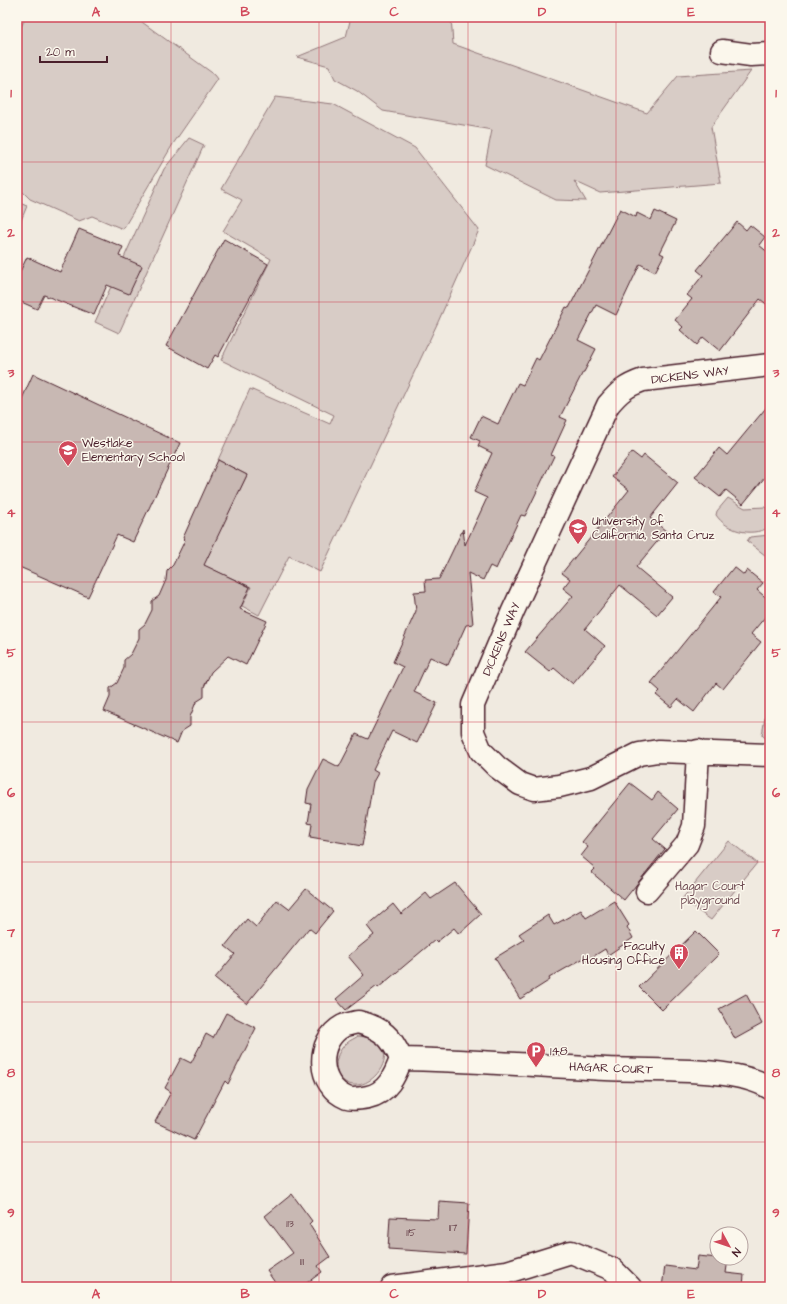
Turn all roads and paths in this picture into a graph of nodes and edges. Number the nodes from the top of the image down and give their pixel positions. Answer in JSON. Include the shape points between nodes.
{"nodes":[{"id":1,"x":722,"y":51,"type":"dead end"},
{"id":2,"x":770,"y":54,"type":"edge"},
{"id":3,"x":770,"y":364,"type":"edge"},
{"id":4,"x":698,"y":751,"type":"junction"},
{"id":5,"x":770,"y":755,"type":"edge"},
{"id":6,"x":647,"y":891,"type":"dead end"},
{"id":7,"x":401,"y":1059,"type":"dead end"},
{"id":8,"x":770,"y":1088,"type":"edge"},
{"id":9,"x":392,"y":1287,"type":"edge"},
{"id":10,"x":630,"y":1287,"type":"edge"}],
"edges":[{"from":1,"to":2,"type":"street"},
{"from":3,"to":4,"type":"street","name":"DICKENS WAY","via":[[643,380],[626,386],[617,394],[608,405],[473,704],[473,732],[482,751],[496,767],[520,784],[534,789],[591,778],[639,754],[658,751]]},
{"from":4,"to":5,"type":"street","name":"DICKENS WAY"},
{"from":4,"to":6,"type":"street","via":[[694,826],[687,844]]},
{"from":7,"to":8,"type":"street","name":"HAGAR COURT","via":[[728,1074],[760,1082]]},
{"from":9,"to":10,"type":"street","via":[[507,1272],[571,1252],[612,1269]]}]}
